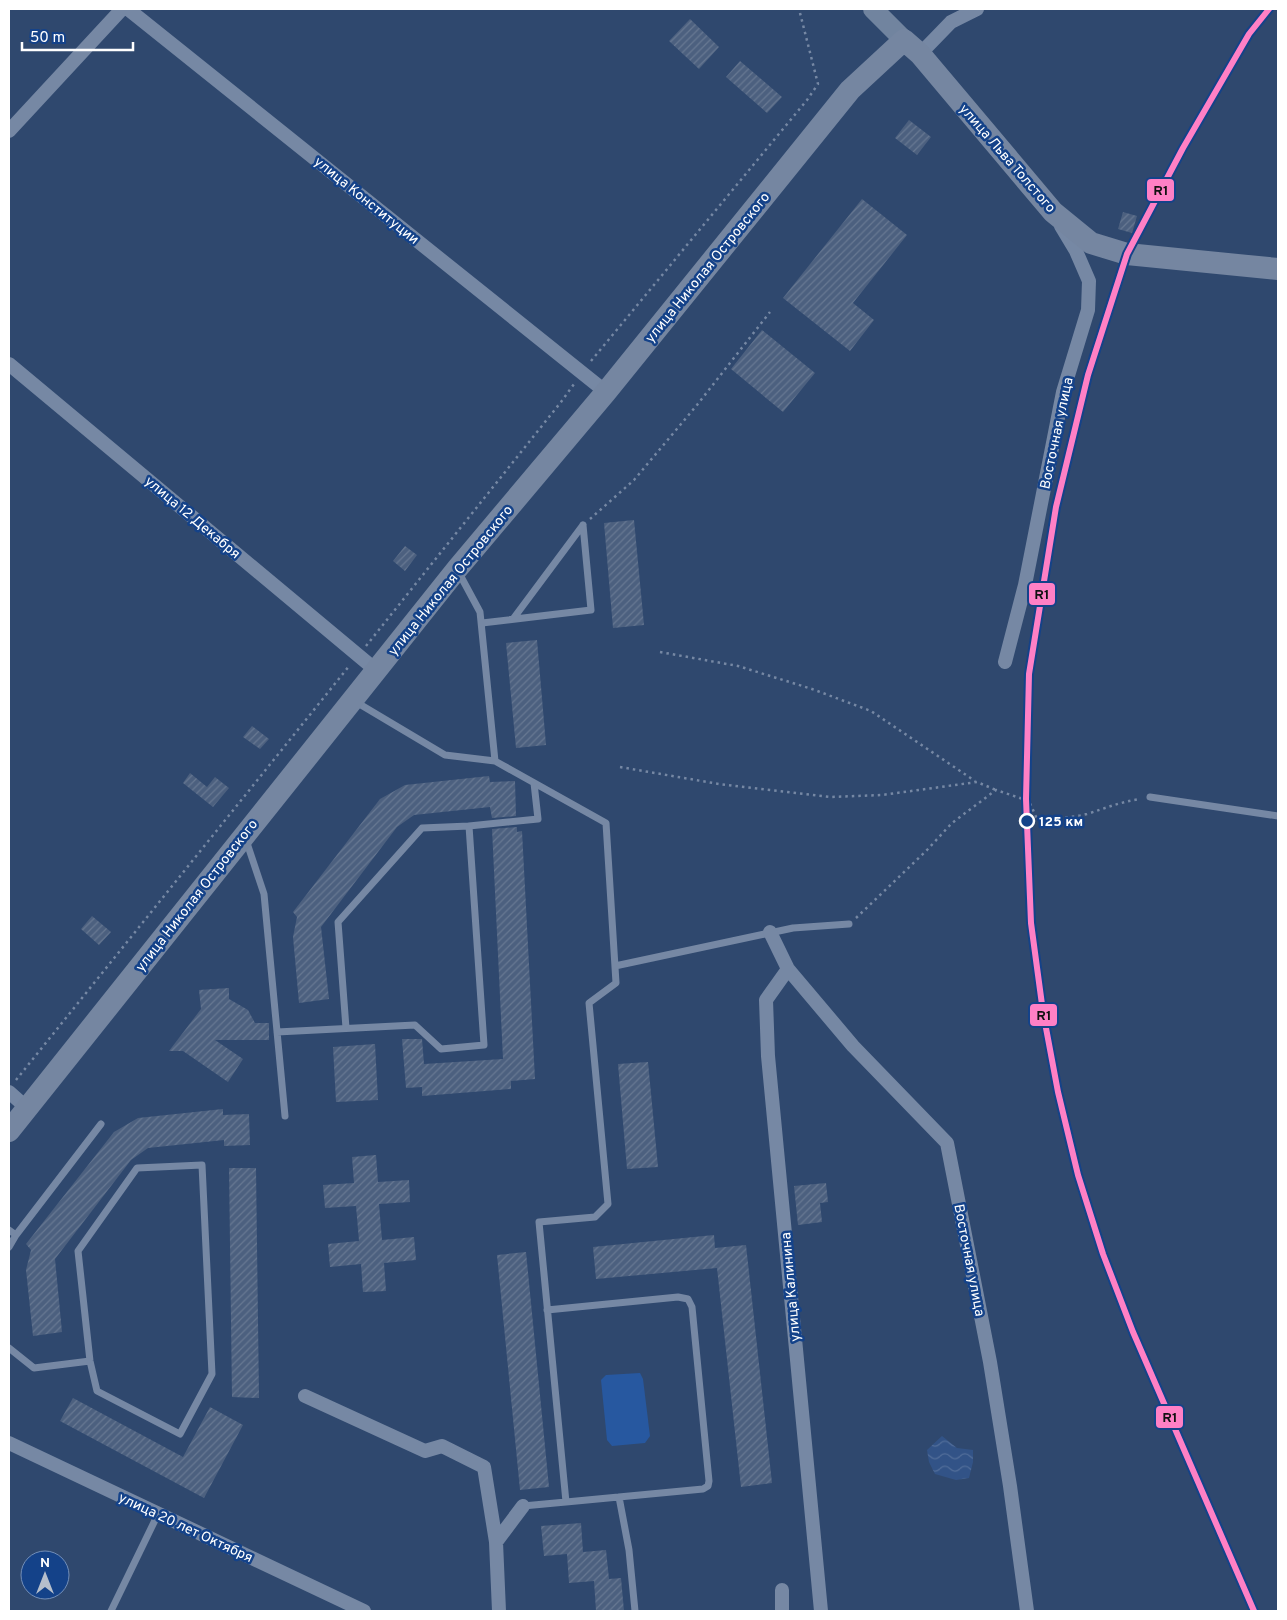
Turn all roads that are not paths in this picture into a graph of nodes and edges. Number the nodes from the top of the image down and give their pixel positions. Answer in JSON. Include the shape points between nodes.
{"nodes":[{"id":1,"x":122,"y":9,"type":"edge"},
{"id":2,"x":128,"y":9,"type":"edge"},
{"id":3,"x":874,"y":9,"type":"edge"},
{"id":4,"x":977,"y":9,"type":"edge"},
{"id":5,"x":912,"y":47,"type":"junction"},
{"id":6,"x":9,"y":131,"type":"edge"},
{"id":7,"x":1053,"y":212,"type":"junction"},
{"id":8,"x":1278,"y":269,"type":"edge"},
{"id":9,"x":9,"y":364,"type":"edge"},
{"id":10,"x":606,"y":392,"type":"junction"},
{"id":11,"x":457,"y":569,"type":"junction"},
{"id":12,"x":513,"y":619,"type":"junction"},
{"id":13,"x":482,"y":623,"type":"junction"},
{"id":14,"x":1005,"y":662,"type":"dead end"},
{"id":15,"x":377,"y":671,"type":"junction"},
{"id":16,"x":352,"y":700,"type":"junction"},
{"id":17,"x":495,"y":761,"type":"junction"},
{"id":18,"x":534,"y":782,"type":"junction"},
{"id":19,"x":1150,"y":797,"type":"road end"},
{"id":20,"x":1278,"y":816,"type":"edge"},
{"id":21,"x":469,"y":826,"type":"junction"},
{"id":22,"x":244,"y":834,"type":"junction"},
{"id":23,"x":849,"y":924,"type":"road end"},
{"id":24,"x":770,"y":932,"type":"junction"},
{"id":25,"x":615,"y":966,"type":"junction"},
{"id":26,"x":788,"y":969,"type":"junction"},
{"id":27,"x":346,"y":1028,"type":"junction"},
{"id":28,"x":277,"y":1032,"type":"junction"},
{"id":29,"x":12,"y":1086,"type":"edge"},
{"id":30,"x":27,"y":1108,"type":"junction"},
{"id":31,"x":285,"y":1116,"type":"dead end"},
{"id":32,"x":101,"y":1124,"type":"dead end"},
{"id":33,"x":9,"y":1131,"type":"edge"},
{"id":34,"x":9,"y":1230,"type":"edge"},
{"id":35,"x":16,"y":1236,"type":"junction"},
{"id":36,"x":9,"y":1247,"type":"edge"},
{"id":37,"x":547,"y":1310,"type":"junction"},
{"id":38,"x":9,"y":1348,"type":"edge"},
{"id":39,"x":90,"y":1360,"type":"junction"},
{"id":40,"x":305,"y":1396,"type":"dead end"},
{"id":41,"x":9,"y":1443,"type":"edge"},
{"id":42,"x":619,"y":1497,"type":"junction"},
{"id":43,"x":566,"y":1502,"type":"junction"},
{"id":44,"x":523,"y":1506,"type":"joint"},
{"id":45,"x":158,"y":1514,"type":"junction"},
{"id":46,"x":496,"y":1542,"type":"junction"},
{"id":47,"x":782,"y":1590,"type":"dead end"},
{"id":48,"x":111,"y":1611,"type":"edge"},
{"id":49,"x":364,"y":1611,"type":"edge"},
{"id":50,"x":499,"y":1611,"type":"edge"},
{"id":51,"x":635,"y":1611,"type":"edge"},
{"id":52,"x":782,"y":1611,"type":"edge"},
{"id":53,"x":821,"y":1611,"type":"edge"},
{"id":54,"x":1026,"y":1611,"type":"edge"}],
"edges":[{"from":1,"to":6,"type":"street"},
{"from":2,"to":10,"type":"street","name":"улица Конституции"},
{"from":3,"to":5,"type":"main road"},
{"from":4,"to":5,"type":"street"},
{"from":5,"to":7,"type":"main road","name":"улица Льва Толстого"},
{"from":5,"to":10,"type":"main road","name":"улица Николая Островского","via":[[850,90]]},
{"from":7,"to":8,"type":"main road","name":"улица Льва Толстого","via":[[1091,243],[1127,254]]},
{"from":7,"to":14,"type":"street","name":"Восточная улица","via":[[1089,281],[1088,310],[1063,392],[1025,585]]},
{"from":9,"to":15,"type":"street","name":"улица 12 Декабря"},
{"from":10,"to":11,"type":"main road","name":"улица Николая Островского"},
{"from":11,"to":13,"type":"lane","via":[[480,612]]},
{"from":11,"to":15,"type":"main road","name":"улица Николая Островского"},
{"from":12,"to":12,"type":"lane","via":[[591,610],[583,525]]},
{"from":12,"to":13,"type":"lane"},
{"from":13,"to":17,"type":"lane"},
{"from":15,"to":16,"type":"main road","name":"улица Николая Островского"},
{"from":16,"to":17,"type":"lane","via":[[445,755]]},
{"from":16,"to":22,"type":"main road","name":"улица Николая Островского"},
{"from":17,"to":18,"type":"lane"},
{"from":18,"to":21,"type":"lane","via":[[538,819]]},
{"from":18,"to":25,"type":"lane","via":[[606,823]]},
{"from":19,"to":20,"type":"lane"},
{"from":21,"to":27,"type":"lane","via":[[422,828],[338,922]]},
{"from":21,"to":27,"type":"lane","via":[[484,1046],[441,1049],[415,1025]]},
{"from":22,"to":28,"type":"lane","via":[[264,894]]},
{"from":22,"to":30,"type":"main road","name":"улица Николая Островского"},
{"from":23,"to":24,"type":"lane"},
{"from":24,"to":25,"type":"lane"},
{"from":24,"to":26,"type":"street","name":"Восточная улица"},
{"from":25,"to":37,"type":"lane","via":[[616,983],[589,1003],[608,1204],[595,1217],[539,1222]]},
{"from":26,"to":53,"type":"street","name":"улица Калинина","via":[[766,1000],[768,1056]]},
{"from":26,"to":54,"type":"street","name":"Восточная улица","via":[[853,1046],[947,1143],[990,1362]]},
{"from":27,"to":28,"type":"lane"},
{"from":28,"to":31,"type":"lane"},
{"from":29,"to":30,"type":"street"},
{"from":30,"to":33,"type":"main road","name":"улица Николая Островского"},
{"from":32,"to":35,"type":"lane"},
{"from":34,"to":35,"type":"lane"},
{"from":35,"to":36,"type":"lane"},
{"from":37,"to":42,"type":"lane","via":[[678,1297],[688,1300],[692,1307],[709,1484],[706,1488]]},
{"from":37,"to":43,"type":"lane"},
{"from":38,"to":39,"type":"lane","via":[[34,1368]]},
{"from":39,"to":39,"type":"lane","via":[[97,1391],[180,1434],[212,1374],[202,1165],[137,1168],[78,1251]]},
{"from":40,"to":46,"type":"street","via":[[425,1451],[442,1446],[484,1467]]},
{"from":41,"to":45,"type":"street","name":"улица 20 лет Октября"},
{"from":42,"to":43,"type":"lane"},
{"from":42,"to":51,"type":"lane","via":[[629,1550]]},
{"from":43,"to":44,"type":"lane"},
{"from":44,"to":46,"type":"street"},
{"from":45,"to":48,"type":"lane"},
{"from":45,"to":49,"type":"street","name":"улица 20 лет Октября"},
{"from":46,"to":50,"type":"street"},
{"from":47,"to":52,"type":"street"}]}
